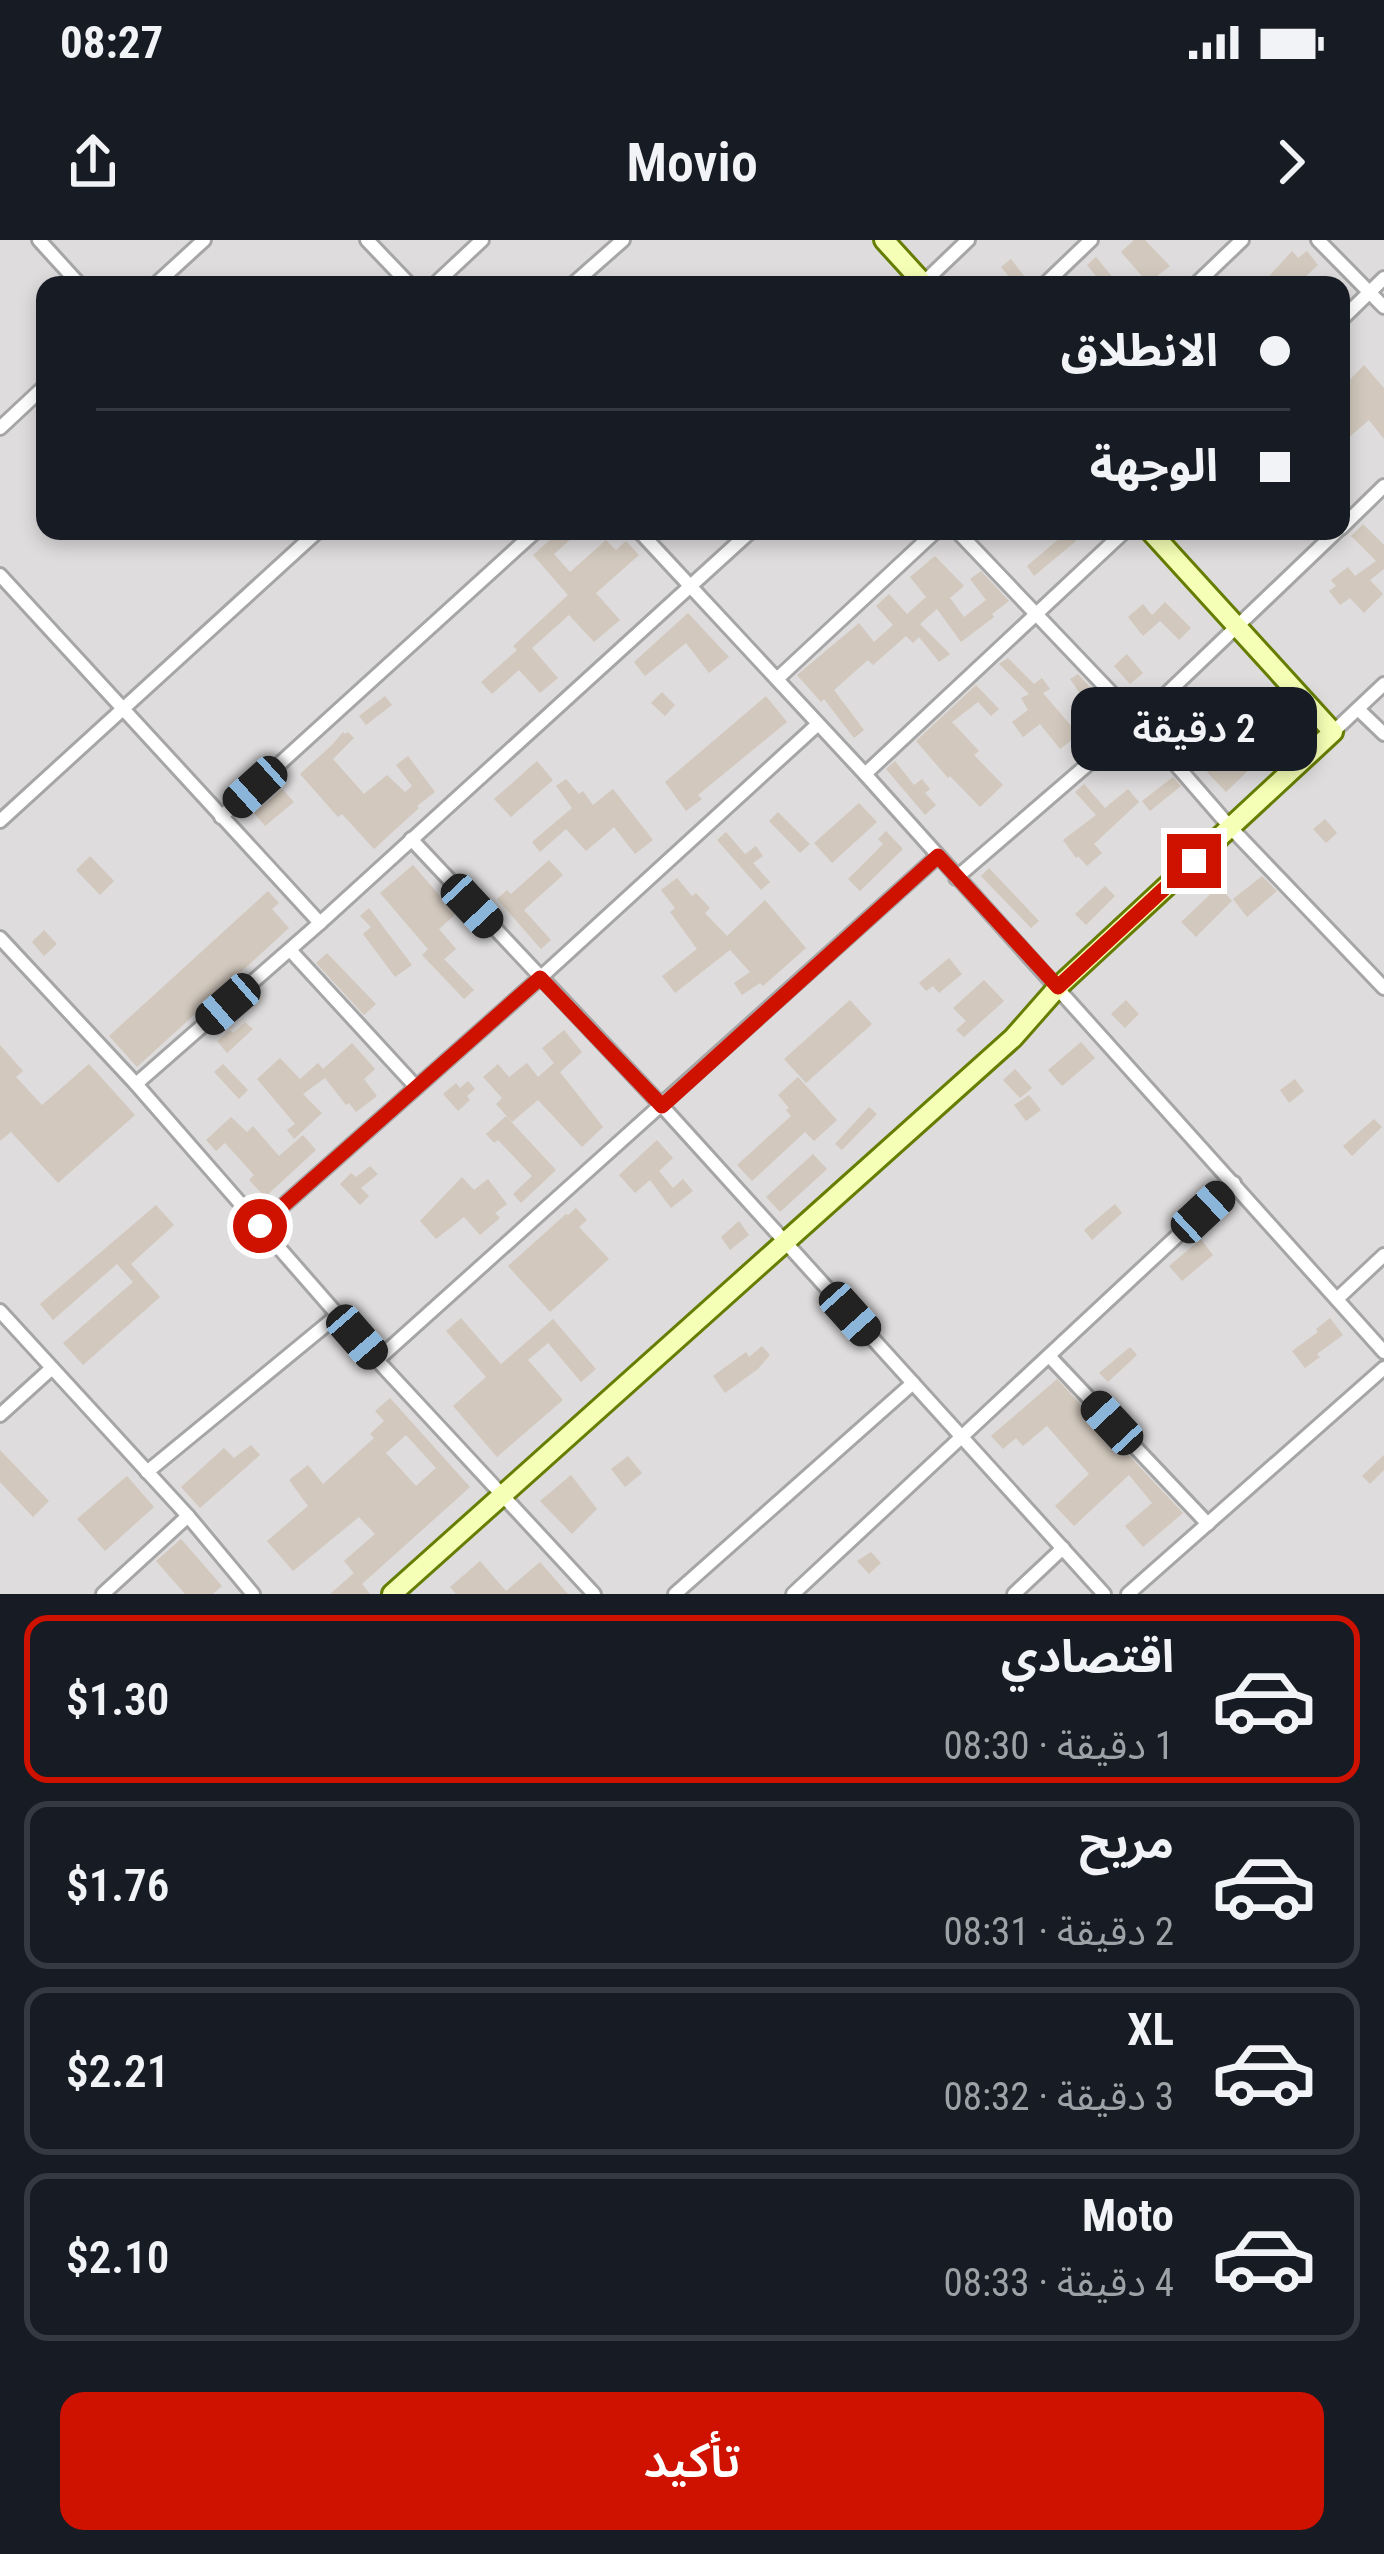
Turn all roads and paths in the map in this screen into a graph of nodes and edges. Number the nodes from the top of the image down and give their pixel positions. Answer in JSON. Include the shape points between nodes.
{"nodes":[{"id":1,"x":39,"y":240,"type":"edge"},
{"id":2,"x":204,"y":240,"type":"edge"},
{"id":3,"x":368,"y":240,"type":"edge"},
{"id":4,"x":482,"y":240,"type":"edge"},
{"id":5,"x":623,"y":240,"type":"edge"},
{"id":6,"x":884,"y":240,"type":"edge"},
{"id":7,"x":968,"y":240,"type":"edge"},
{"id":8,"x":1091,"y":240,"type":"edge"},
{"id":9,"x":1242,"y":240,"type":"edge"},
{"id":10,"x":1318,"y":240,"type":"edge"},
{"id":11,"x":72,"y":276,"type":"edge"},
{"id":12,"x":165,"y":276,"type":"edge"},
{"id":13,"x":402,"y":276,"type":"edge"},
{"id":14,"x":444,"y":276,"type":"edge"},
{"id":15,"x":582,"y":276,"type":"edge"},
{"id":16,"x":917,"y":276,"type":"edge"},
{"id":17,"x":932,"y":276,"type":"edge"},
{"id":18,"x":1053,"y":276,"type":"edge"},
{"id":19,"x":1204,"y":276,"type":"edge"},
{"id":20,"x":1384,"y":278,"type":"edge"},
{"id":21,"x":1369,"y":292,"type":"junction"},
{"id":22,"x":1384,"y":307,"type":"edge"},
{"id":23,"x":1350,"y":311,"type":"edge"},
{"id":24,"x":36,"y":394,"type":"edge"},
{"id":25,"x":0,"y":428,"type":"edge"},
{"id":26,"x":1384,"y":486,"type":"edge"},
{"id":27,"x":1350,"y":518,"type":"edge"},
{"id":28,"x":303,"y":540,"type":"edge"},
{"id":29,"x":526,"y":540,"type":"edge"},
{"id":30,"x":648,"y":540,"type":"edge"},
{"id":31,"x":742,"y":540,"type":"edge"},
{"id":32,"x":926,"y":540,"type":"edge"},
{"id":33,"x":966,"y":540,"type":"edge"},
{"id":34,"x":1115,"y":540,"type":"edge"},
{"id":35,"x":1158,"y":540,"type":"edge"},
{"id":36,"x":1328,"y":540,"type":"edge"},
{"id":37,"x":0,"y":575,"type":"edge"},
{"id":38,"x":691,"y":584,"type":"junction"},
{"id":39,"x":1036,"y":614,"type":"junction"},
{"id":40,"x":1237,"y":628,"type":"junction"},
{"id":41,"x":777,"y":679,"type":"junction"},
{"id":42,"x":1384,"y":684,"type":"edge"},
{"id":43,"x":1358,"y":709,"type":"junction"},
{"id":44,"x":123,"y":710,"type":"junction"},
{"id":45,"x":1138,"y":721,"type":"junction"},
{"id":46,"x":818,"y":724,"type":"junction"},
{"id":47,"x":1333,"y":732,"type":"junction"},
{"id":48,"x":1384,"y":734,"type":"edge"},
{"id":49,"x":865,"y":774,"type":"junction"},
{"id":50,"x":221,"y":817,"type":"junction"},
{"id":51,"x":0,"y":821,"type":"edge"},
{"id":52,"x":1230,"y":827,"type":"junction"},
{"id":53,"x":411,"y":839,"type":"junction"},
{"id":54,"x":938,"y":856,"type":"junction"},
{"id":55,"x":956,"y":878,"type":"junction"},
{"id":56,"x":320,"y":923,"type":"junction"},
{"id":57,"x":0,"y":938,"type":"edge"},
{"id":58,"x":290,"y":950,"type":"junction"},
{"id":59,"x":540,"y":978,"type":"junction"},
{"id":60,"x":1058,"y":987,"type":"junction"},
{"id":61,"x":1384,"y":988,"type":"edge"},
{"id":62,"x":136,"y":1084,"type":"junction"},
{"id":63,"x":416,"y":1088,"type":"junction"},
{"id":64,"x":662,"y":1106,"type":"junction"},
{"id":65,"x":1234,"y":1183,"type":"junction"},
{"id":66,"x":260,"y":1226,"type":"junction"},
{"id":67,"x":786,"y":1243,"type":"junction"},
{"id":68,"x":1384,"y":1255,"type":"edge"},
{"id":69,"x":1337,"y":1299,"type":"junction"},
{"id":70,"x":0,"y":1311,"type":"edge"},
{"id":71,"x":338,"y":1315,"type":"junction"},
{"id":72,"x":1384,"y":1352,"type":"edge"},
{"id":73,"x":1048,"y":1356,"type":"junction"},
{"id":74,"x":377,"y":1360,"type":"junction"},
{"id":75,"x":52,"y":1368,"type":"junction"},
{"id":76,"x":1384,"y":1369,"type":"edge"},
{"id":77,"x":913,"y":1383,"type":"junction"},
{"id":78,"x":0,"y":1415,"type":"edge"},
{"id":79,"x":962,"y":1437,"type":"junction"},
{"id":80,"x":147,"y":1472,"type":"junction"},
{"id":81,"x":504,"y":1495,"type":"junction"},
{"id":82,"x":188,"y":1516,"type":"junction"},
{"id":83,"x":1208,"y":1524,"type":"junction"},
{"id":84,"x":1063,"y":1548,"type":"junction"},
{"id":85,"x":103,"y":1594,"type":"edge"},
{"id":86,"x":254,"y":1594,"type":"edge"},
{"id":87,"x":392,"y":1594,"type":"edge"},
{"id":88,"x":594,"y":1594,"type":"edge"},
{"id":89,"x":675,"y":1594,"type":"edge"},
{"id":90,"x":793,"y":1594,"type":"edge"},
{"id":91,"x":1014,"y":1594,"type":"edge"},
{"id":92,"x":1105,"y":1594,"type":"edge"},
{"id":93,"x":1129,"y":1594,"type":"edge"}],
"edges":[{"from":1,"to":11,"type":"street"},
{"from":2,"to":12,"type":"street"},
{"from":3,"to":13,"type":"street"},
{"from":4,"to":14,"type":"street"},
{"from":5,"to":15,"type":"street"},
{"from":6,"to":16,"type":"street"},
{"from":7,"to":17,"type":"street"},
{"from":8,"to":18,"type":"street"},
{"from":9,"to":19,"type":"street"},
{"from":10,"to":21,"type":"street"},
{"from":20,"to":21,"type":"street"},
{"from":21,"to":22,"type":"street"},
{"from":21,"to":23,"type":"street"},
{"from":24,"to":25,"type":"street"},
{"from":26,"to":27,"type":"street"},
{"from":28,"to":44,"type":"street"},
{"from":29,"to":50,"type":"street"},
{"from":30,"to":38,"type":"street"},
{"from":31,"to":38,"type":"street"},
{"from":32,"to":41,"type":"street"},
{"from":33,"to":39,"type":"street"},
{"from":34,"to":39,"type":"street"},
{"from":35,"to":40,"type":"street"},
{"from":36,"to":40,"type":"street"},
{"from":37,"to":44,"type":"street"},
{"from":38,"to":41,"type":"street"},
{"from":38,"to":53,"type":"street"},
{"from":39,"to":45,"type":"street"},
{"from":39,"to":49,"type":"street"},
{"from":40,"to":45,"type":"street"},
{"from":40,"to":47,"type":"street"},
{"from":41,"to":46,"type":"street"},
{"from":42,"to":43,"type":"street"},
{"from":43,"to":47,"type":"street"},
{"from":43,"to":48,"type":"street"},
{"from":44,"to":50,"type":"street"},
{"from":44,"to":51,"type":"street"},
{"from":45,"to":52,"type":"street"},
{"from":45,"to":55,"type":"street"},
{"from":46,"to":49,"type":"street"},
{"from":46,"to":59,"type":"street"},
{"from":47,"to":52,"type":"street"},
{"from":49,"to":54,"type":"street"},
{"from":50,"to":56,"type":"street"},
{"from":52,"to":60,"type":"street"},
{"from":52,"to":61,"type":"street"},
{"from":53,"to":56,"type":"street"},
{"from":53,"to":59,"type":"street"},
{"from":54,"to":55,"type":"street"},
{"from":54,"to":64,"type":"street"},
{"from":55,"to":60,"type":"street"},
{"from":56,"to":58,"type":"street"},
{"from":57,"to":62,"type":"street"},
{"from":58,"to":62,"type":"street"},
{"from":58,"to":63,"type":"street"},
{"from":59,"to":63,"type":"street"},
{"from":59,"to":64,"type":"street"},
{"from":60,"to":65,"type":"street"},
{"from":60,"to":67,"type":"street","via":[[1013,1038]]},
{"from":62,"to":66,"type":"street"},
{"from":63,"to":66,"type":"street"},
{"from":64,"to":67,"type":"street"},
{"from":64,"to":74,"type":"street"},
{"from":65,"to":69,"type":"street"},
{"from":65,"to":73,"type":"street"},
{"from":66,"to":71,"type":"street"},
{"from":67,"to":77,"type":"street"},
{"from":67,"to":81,"type":"street"},
{"from":68,"to":69,"type":"street"},
{"from":69,"to":72,"type":"street"},
{"from":70,"to":75,"type":"street"},
{"from":71,"to":74,"type":"street"},
{"from":71,"to":80,"type":"street"},
{"from":73,"to":79,"type":"street"},
{"from":73,"to":83,"type":"street"},
{"from":74,"to":81,"type":"street"},
{"from":75,"to":78,"type":"street"},
{"from":75,"to":80,"type":"street"},
{"from":76,"to":83,"type":"street"},
{"from":77,"to":79,"type":"street"},
{"from":77,"to":89,"type":"street"},
{"from":79,"to":84,"type":"street"},
{"from":79,"to":90,"type":"street"},
{"from":80,"to":82,"type":"street"},
{"from":81,"to":87,"type":"street"},
{"from":81,"to":88,"type":"street"},
{"from":82,"to":85,"type":"street"},
{"from":82,"to":86,"type":"street"},
{"from":83,"to":93,"type":"street"},
{"from":84,"to":91,"type":"street"},
{"from":84,"to":92,"type":"street"}]}
